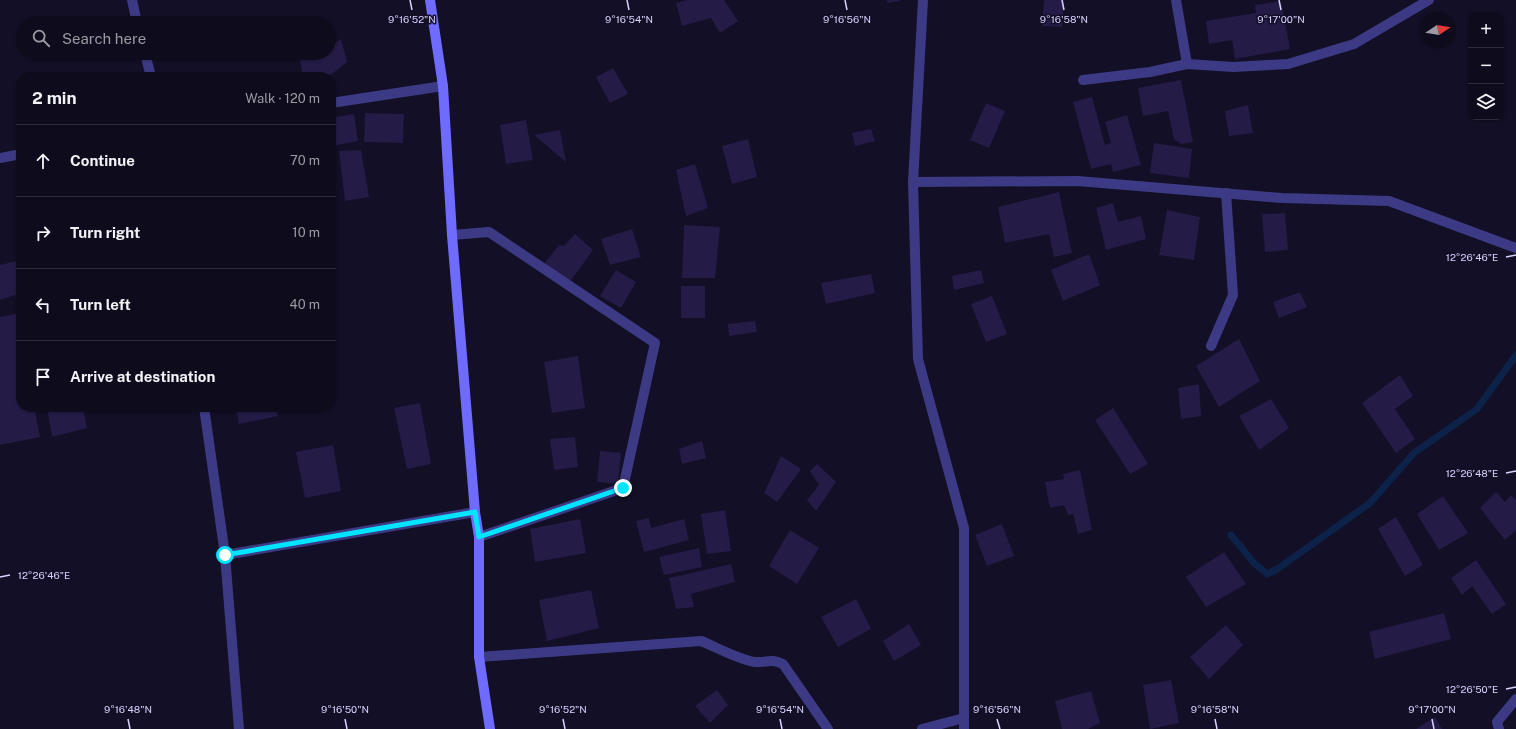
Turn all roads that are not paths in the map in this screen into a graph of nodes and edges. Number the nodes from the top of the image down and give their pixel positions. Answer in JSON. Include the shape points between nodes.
{"nodes":[{"id":1,"x":132,"y":0,"type":"edge"},
{"id":2,"x":430,"y":0,"type":"edge"},
{"id":3,"x":923,"y":0,"type":"edge"},
{"id":4,"x":1176,"y":0,"type":"edge"},
{"id":5,"x":1429,"y":0,"type":"edge"},
{"id":6,"x":135,"y":16,"type":"edge"},
{"id":7,"x":147,"y":60,"type":"edge"},
{"id":8,"x":1187,"y":64,"type":"junction"},
{"id":9,"x":150,"y":72,"type":"edge"},
{"id":10,"x":1083,"y":80,"type":"dead end"},
{"id":11,"x":443,"y":86,"type":"junction"},
{"id":12,"x":336,"y":103,"type":"edge"},
{"id":13,"x":16,"y":155,"type":"edge"},
{"id":14,"x":0,"y":158,"type":"edge"},
{"id":15,"x":913,"y":182,"type":"junction"},
{"id":16,"x":1226,"y":194,"type":"junction"},
{"id":17,"x":452,"y":235,"type":"junction"},
{"id":18,"x":1516,"y":248,"type":"edge"},
{"id":19,"x":1211,"y":346,"type":"dead end"},
{"id":20,"x":205,"y":412,"type":"edge"},
{"id":21,"x":475,"y":512,"type":"junction"},
{"id":22,"x":479,"y":537,"type":"junction"},
{"id":23,"x":225,"y":555,"type":"junction"},
{"id":24,"x":480,"y":657,"type":"junction"},
{"id":25,"x":1516,"y":699,"type":"edge"},
{"id":26,"x":964,"y":718,"type":"junction"},
{"id":27,"x":239,"y":729,"type":"edge"},
{"id":28,"x":490,"y":729,"type":"edge"},
{"id":29,"x":828,"y":729,"type":"edge"},
{"id":30,"x":922,"y":729,"type":"edge"},
{"id":31,"x":964,"y":729,"type":"edge"},
{"id":32,"x":1499,"y":729,"type":"edge"}],
"edges":[{"from":1,"to":6,"type":"street"},
{"from":2,"to":11,"type":"main road"},
{"from":3,"to":15,"type":"street"},
{"from":4,"to":8,"type":"street"},
{"from":5,"to":8,"type":"street","via":[[1354,44],[1288,64],[1233,67]]},
{"from":7,"to":9,"type":"street"},
{"from":8,"to":10,"type":"street","via":[[1150,72]]},
{"from":11,"to":12,"type":"street"},
{"from":11,"to":17,"type":"main road"},
{"from":13,"to":14,"type":"street"},
{"from":15,"to":16,"type":"street","via":[[1078,181]]},
{"from":15,"to":26,"type":"street","via":[[918,359],[964,528]]},
{"from":16,"to":18,"type":"street","via":[[1389,201]]},
{"from":16,"to":19,"type":"street","via":[[1233,296]]},
{"from":17,"to":21,"type":"main road"},
{"from":17,"to":22,"type":"street","via":[[489,232],[655,343],[623,488]]},
{"from":20,"to":23,"type":"street"},
{"from":21,"to":22,"type":"main road"},
{"from":21,"to":23,"type":"street"},
{"from":22,"to":24,"type":"main road"},
{"from":23,"to":27,"type":"street"},
{"from":24,"to":28,"type":"main road"},
{"from":24,"to":29,"type":"street","via":[[701,641],[754,662],[774,660],[783,664]]},
{"from":25,"to":32,"type":"street","via":[[1497,722]]},
{"from":26,"to":30,"type":"street"},
{"from":26,"to":31,"type":"street"}]}
